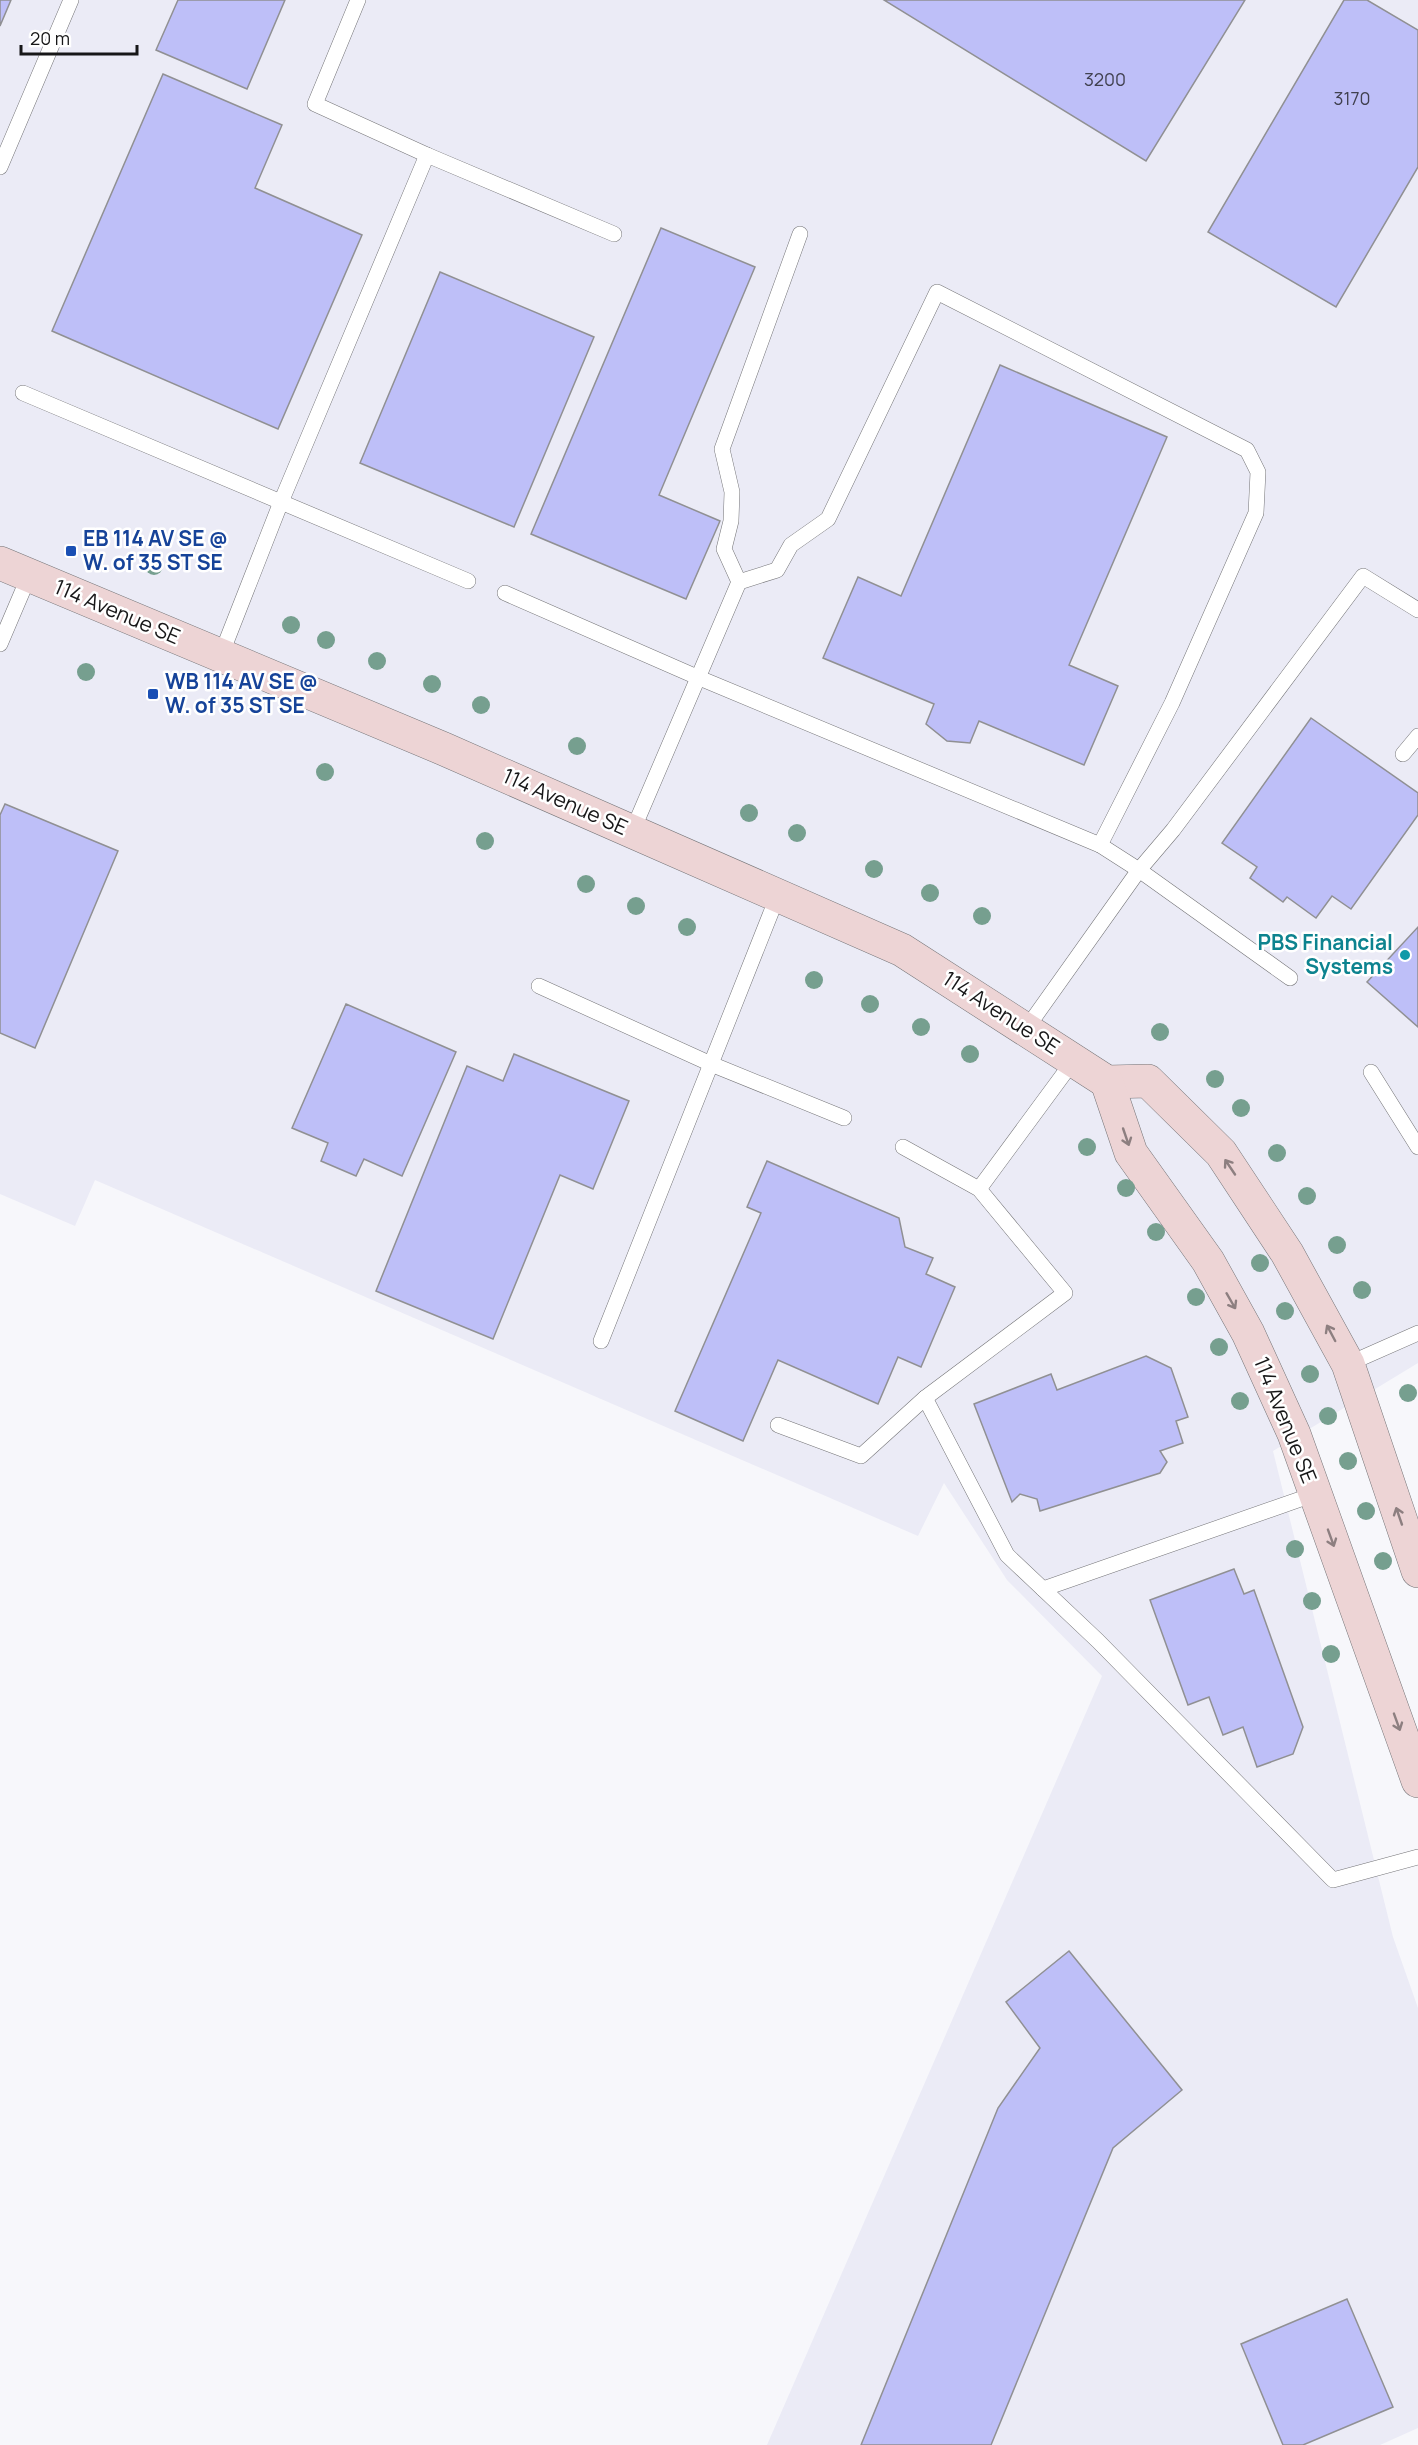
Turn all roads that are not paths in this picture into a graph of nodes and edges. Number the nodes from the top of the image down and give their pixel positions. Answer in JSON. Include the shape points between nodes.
{"nodes":[{"id":1,"x":71,"y":0,"type":"edge"},
{"id":2,"x":358,"y":0,"type":"edge"},
{"id":3,"x":427,"y":155,"type":"junction"},
{"id":4,"x":0,"y":167,"type":"edge"},
{"id":5,"x":614,"y":234,"type":"dead end"},
{"id":6,"x":800,"y":234,"type":"dead end"},
{"id":7,"x":23,"y":393,"type":"dead end"},
{"id":8,"x":281,"y":502,"type":"junction"},
{"id":9,"x":15,"y":570,"type":"edge"},
{"id":10,"x":468,"y":581,"type":"dead end"},
{"id":11,"x":739,"y":582,"type":"junction"},
{"id":12,"x":505,"y":593,"type":"dead end"},
{"id":13,"x":1418,"y":610,"type":"edge"},
{"id":14,"x":0,"y":644,"type":"edge"},
{"id":15,"x":221,"y":655,"type":"junction"},
{"id":16,"x":697,"y":677,"type":"junction"},
{"id":17,"x":1418,"y":736,"type":"edge"},
{"id":18,"x":1403,"y":754,"type":"dead end"},
{"id":19,"x":632,"y":832,"type":"junction"},
{"id":20,"x":1100,"y":845,"type":"junction"},
{"id":21,"x":1139,"y":870,"type":"junction"},
{"id":22,"x":778,"y":895,"type":"junction"},
{"id":23,"x":1290,"y":978,"type":"dead end"},
{"id":24,"x":538,"y":986,"type":"dead end"},
{"id":25,"x":1026,"y":1029,"type":"junction"},
{"id":26,"x":1074,"y":1060,"type":"junction"},
{"id":27,"x":711,"y":1064,"type":"junction"},
{"id":28,"x":1371,"y":1072,"type":"dead end"},
{"id":29,"x":1107,"y":1082,"type":"junction"},
{"id":30,"x":844,"y":1118,"type":"dead end"},
{"id":31,"x":903,"y":1147,"type":"dead end"},
{"id":32,"x":1418,"y":1147,"type":"edge"},
{"id":33,"x":979,"y":1189,"type":"junction"},
{"id":34,"x":1418,"y":1333,"type":"edge"},
{"id":35,"x":601,"y":1341,"type":"dead end"},
{"id":36,"x":1347,"y":1364,"type":"junction"},
{"id":37,"x":925,"y":1398,"type":"junction"},
{"id":38,"x":778,"y":1425,"type":"dead end"},
{"id":39,"x":1315,"y":1494,"type":"junction"},
{"id":40,"x":1418,"y":1571,"type":"edge"},
{"id":41,"x":1042,"y":1588,"type":"junction"},
{"id":42,"x":1418,"y":1781,"type":"edge"},
{"id":43,"x":1418,"y":1857,"type":"edge"}],
"edges":[{"from":1,"to":4,"type":"lane"},
{"from":2,"to":3,"type":"lane","via":[[315,104]]},
{"from":3,"to":5,"type":"lane"},
{"from":3,"to":8,"type":"lane"},
{"from":6,"to":11,"type":"lane","via":[[722,449],[732,492],[724,549]]},
{"from":7,"to":8,"type":"lane"},
{"from":8,"to":10,"type":"lane"},
{"from":8,"to":15,"type":"lane"},
{"from":9,"to":14,"type":"lane"},
{"from":9,"to":15,"type":"main road","name":"114 Avenue SE"},
{"from":11,"to":16,"type":"lane"},
{"from":11,"to":20,"type":"lane","via":[[777,570],[791,545],[828,519],[937,292],[1247,450],[1258,472],[1256,513],[1172,703]]},
{"from":12,"to":16,"type":"lane"},
{"from":13,"to":21,"type":"lane","via":[[1363,576]]},
{"from":15,"to":19,"type":"main road","name":"114 Avenue SE"},
{"from":16,"to":19,"type":"lane"},
{"from":16,"to":20,"type":"lane"},
{"from":17,"to":18,"type":"lane"},
{"from":19,"to":22,"type":"main road","name":"114 Avenue SE"},
{"from":20,"to":21,"type":"lane"},
{"from":21,"to":23,"type":"lane"},
{"from":21,"to":25,"type":"lane"},
{"from":22,"to":25,"type":"main road","name":"114 Avenue SE","via":[[902,950]]},
{"from":22,"to":27,"type":"lane"},
{"from":24,"to":27,"type":"lane"},
{"from":25,"to":26,"type":"main road","name":"114 Avenue SE"},
{"from":26,"to":29,"type":"main road","name":"114 Avenue SE"},
{"from":26,"to":33,"type":"lane"},
{"from":27,"to":30,"type":"lane"},
{"from":27,"to":35,"type":"lane"},
{"from":28,"to":32,"type":"lane"},
{"from":36,"to":29,"type":"main road","one_way":true,"via":[[1287,1252],[1221,1153],[1148,1081]]},
{"from":29,"to":39,"type":"main road","name":"114 Avenue SE","one_way":true,"via":[[1131,1153],[1208,1261],[1248,1333],[1294,1434]]},
{"from":31,"to":33,"type":"lane"},
{"from":33,"to":37,"type":"lane","via":[[1065,1293]]},
{"from":34,"to":36,"type":"lane"},
{"from":40,"to":36,"type":"main road","one_way":true},
{"from":37,"to":38,"type":"lane","via":[[861,1456]]},
{"from":37,"to":41,"type":"lane","via":[[1007,1555]]},
{"from":39,"to":41,"type":"lane"},
{"from":39,"to":42,"type":"main road","name":"114 Avenue SE","one_way":true},
{"from":41,"to":43,"type":"lane","via":[[1333,1880]]}]}
